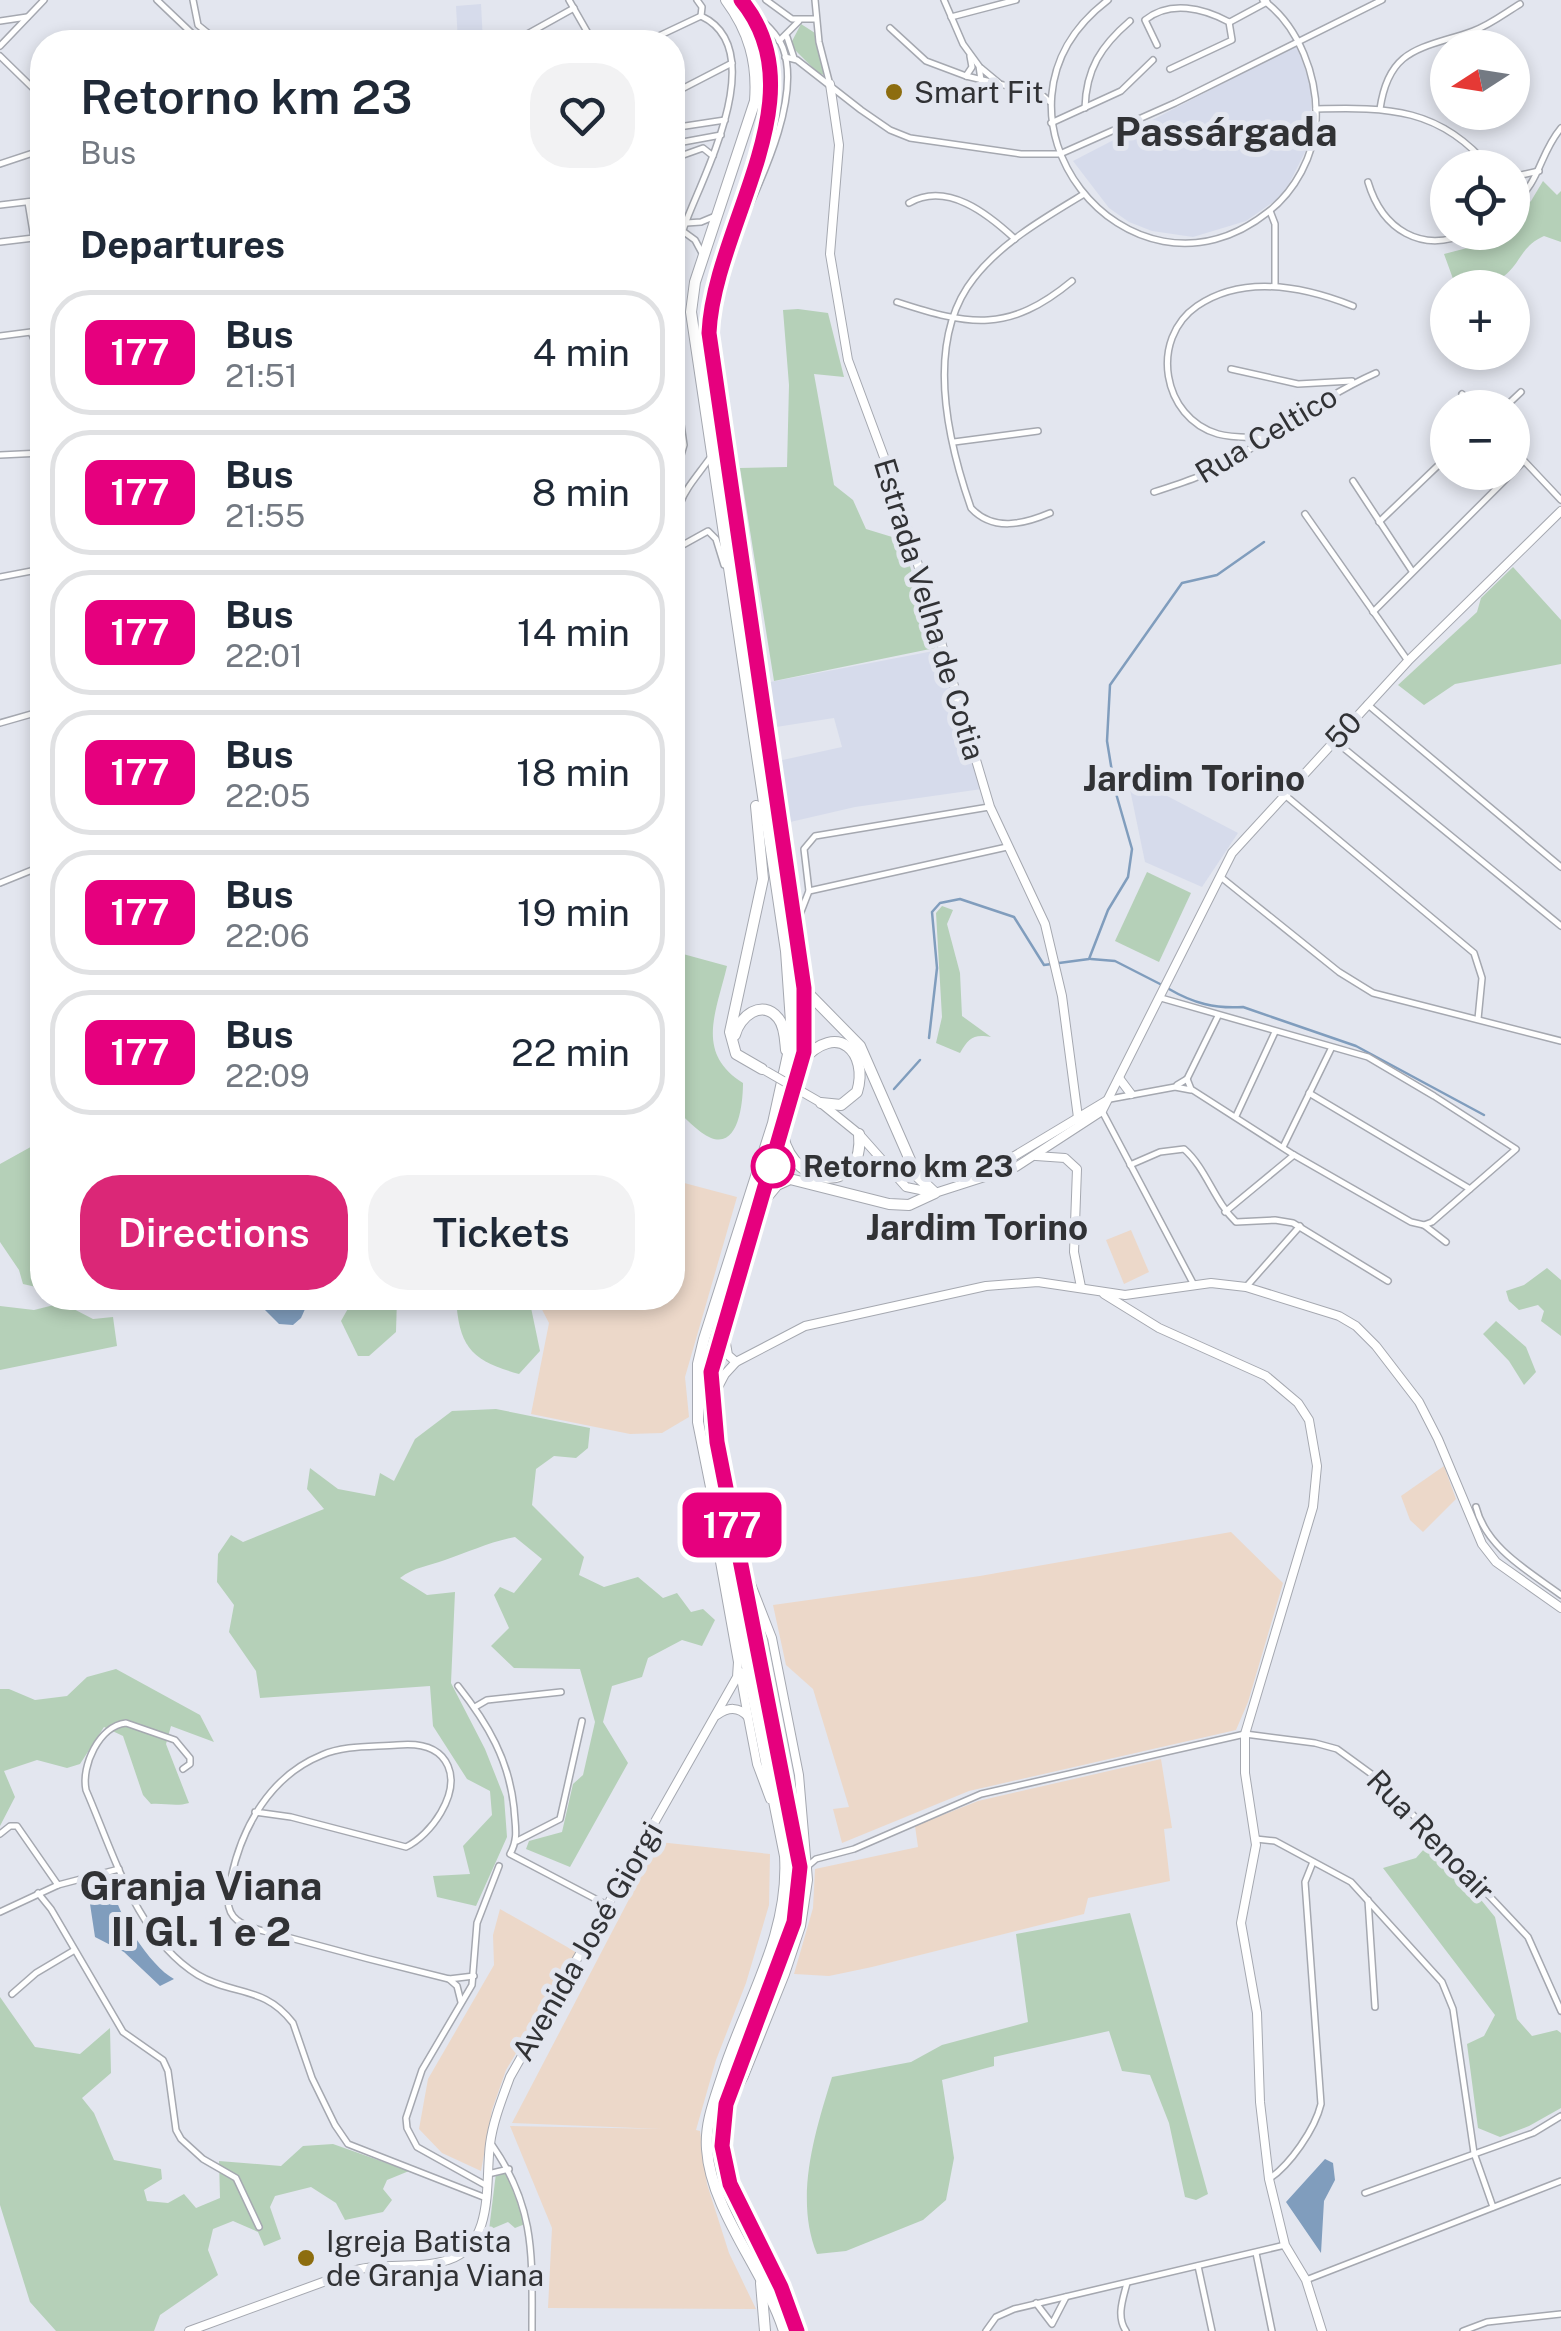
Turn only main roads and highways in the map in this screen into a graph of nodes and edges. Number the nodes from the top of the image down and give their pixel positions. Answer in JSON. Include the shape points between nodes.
{"nodes":[{"id":1,"x":726,"y":0,"type":"edge"},
{"id":2,"x":745,"y":5,"type":"edge"},
{"id":3,"x":756,"y":764,"type":"junction"},
{"id":4,"x":804,"y":988,"type":"junction"},
{"id":5,"x":801,"y":1062,"type":"junction"},
{"id":6,"x":787,"y":1064,"type":"junction"},
{"id":7,"x":819,"y":1102,"type":"road end"},
{"id":8,"x":782,"y":1134,"type":"junction"},
{"id":9,"x":859,"y":1134,"type":"road end"},
{"id":10,"x":762,"y":1202,"type":"junction"},
{"id":11,"x":761,"y":2278,"type":"junction"},
{"id":12,"x":765,"y":2331,"type":"edge"},
{"id":13,"x":784,"y":2331,"type":"edge"},
{"id":14,"x":801,"y":2331,"type":"edge"}],
"edges":[{"from":1,"to":3,"type":"highway","via":[[750,44],[757,79],[691,312]]},
{"from":2,"to":4,"type":"highway","via":[[769,57],[772,95],[717,280],[712,357]]},
{"from":3,"to":6,"type":"highway","via":[[791,992]]},
{"from":3,"to":6,"type":"highway","via":[[763,880],[730,1032],[736,1054],[764,1070],[739,1050],[735,1038],[737,1025],[752,1011],[772,1012],[781,1021]]},
{"from":4,"to":5,"type":"highway"},
{"from":4,"to":10,"type":"highway","via":[[860,1046],[917,1176],[936,1193],[909,1205],[890,1204],[790,1179]]},
{"from":5,"to":7,"type":"highway","via":[[829,1040],[851,1052],[860,1076],[857,1092],[841,1104]]},
{"from":5,"to":8,"type":"highway"},
{"from":6,"to":11,"type":"highway","via":[[698,1364],[698,1422],[786,1880],[781,1918],[707,2129],[718,2194]]},
{"from":8,"to":9,"type":"highway","via":[[793,1162],[824,1178],[855,1162]]},
{"from":8,"to":10,"type":"highway"},
{"from":10,"to":14,"type":"highway","via":[[711,1372],[711,1402],[800,1878],[794,1922],[726,2104],[722,2146],[738,2202]]},
{"from":11,"to":12,"type":"highway"},
{"from":11,"to":13,"type":"highway"}]}
